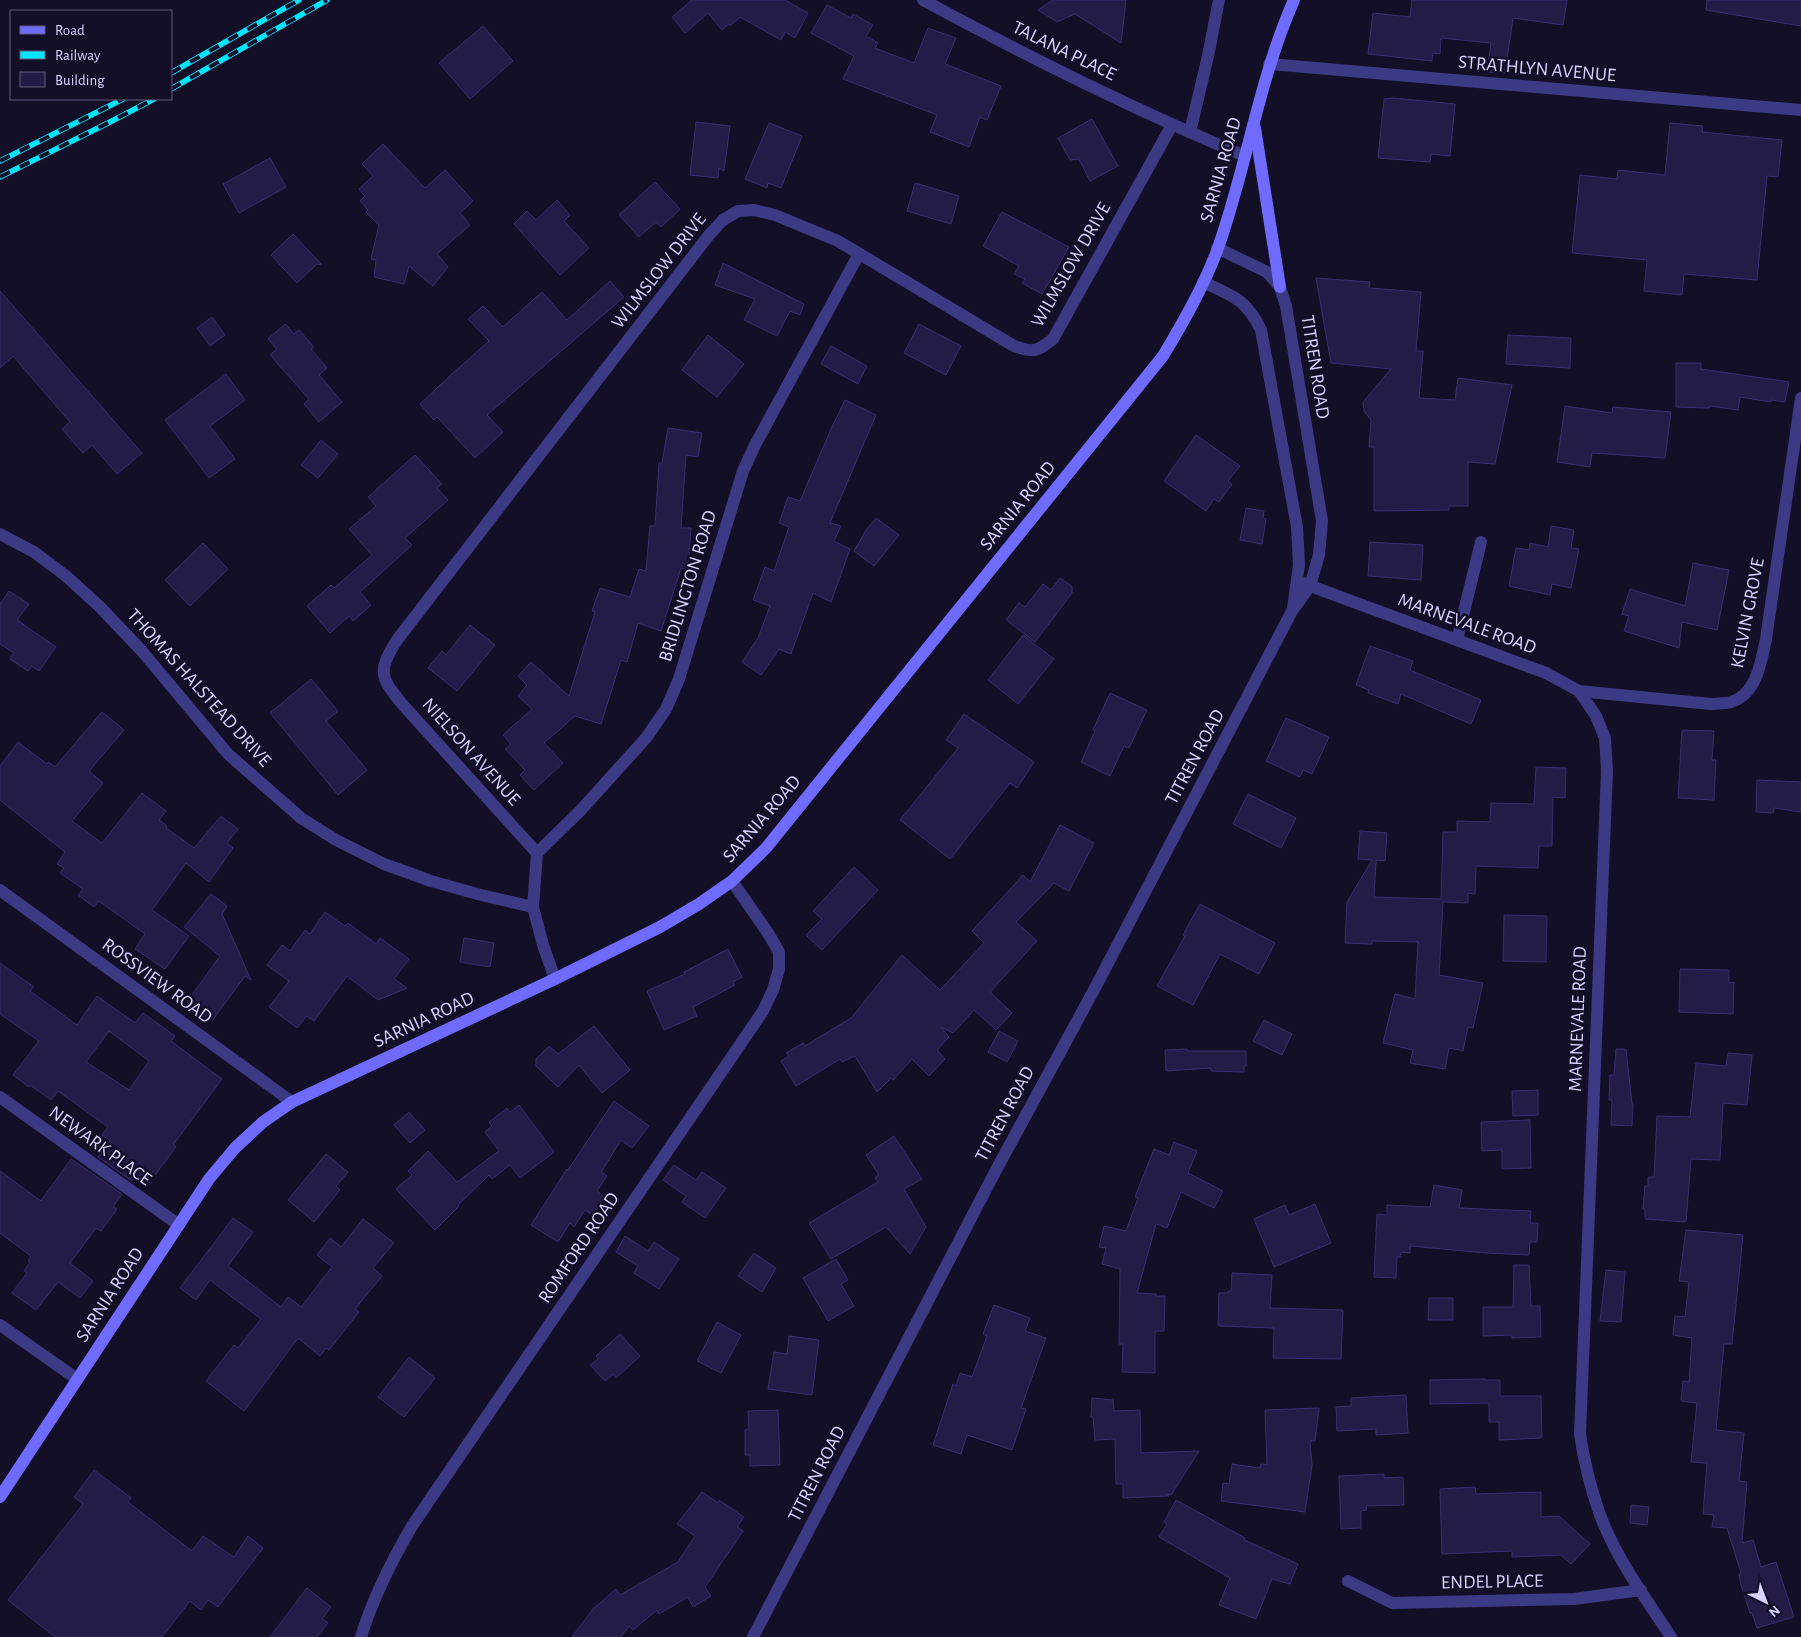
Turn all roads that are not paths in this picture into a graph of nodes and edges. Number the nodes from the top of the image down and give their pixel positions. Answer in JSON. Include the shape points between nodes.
{"nodes":[{"id":1,"x":922,"y":0,"type":"edge"},
{"id":2,"x":1219,"y":0,"type":"edge"},
{"id":3,"x":1294,"y":0,"type":"edge"},
{"id":4,"x":1269,"y":64,"type":"junction"},
{"id":5,"x":1801,"y":110,"type":"edge"},
{"id":6,"x":1254,"y":124,"type":"junction"},
{"id":7,"x":1172,"y":125,"type":"junction"},
{"id":8,"x":1190,"y":132,"type":"junction"},
{"id":9,"x":1245,"y":156,"type":"junction"},
{"id":10,"x":1218,"y":248,"type":"junction"},
{"id":11,"x":860,"y":254,"type":"junction"},
{"id":12,"x":1204,"y":282,"type":"junction"},
{"id":13,"x":1280,"y":287,"type":"junction"},
{"id":14,"x":1801,"y":398,"type":"edge"},
{"id":15,"x":0,"y":534,"type":"edge"},
{"id":16,"x":1481,"y":542,"type":"dead end"},
{"id":17,"x":1297,"y":581,"type":"junction"},
{"id":18,"x":1310,"y":586,"type":"junction"},
{"id":19,"x":1292,"y":611,"type":"junction"},
{"id":20,"x":1457,"y":640,"type":"junction"},
{"id":21,"x":382,"y":672,"type":"joint"},
{"id":22,"x":1579,"y":691,"type":"junction"},
{"id":23,"x":538,"y":853,"type":"junction"},
{"id":24,"x":732,"y":881,"type":"junction"},
{"id":25,"x":0,"y":890,"type":"edge"},
{"id":26,"x":534,"y":907,"type":"junction"},
{"id":27,"x":555,"y":980,"type":"junction"},
{"id":28,"x":0,"y":1097,"type":"edge"},
{"id":29,"x":292,"y":1102,"type":"junction"},
{"id":30,"x":178,"y":1225,"type":"junction"},
{"id":31,"x":0,"y":1325,"type":"edge"},
{"id":32,"x":77,"y":1379,"type":"junction"},
{"id":33,"x":0,"y":1497,"type":"edge"},
{"id":34,"x":1348,"y":1580,"type":"dead end"},
{"id":35,"x":1641,"y":1590,"type":"junction"},
{"id":36,"x":360,"y":1637,"type":"edge"},
{"id":37,"x":753,"y":1637,"type":"edge"},
{"id":38,"x":1671,"y":1637,"type":"edge"}],
"edges":[{"from":1,"to":7,"type":"street","name":"TALANA PLACE"},
{"from":2,"to":8,"type":"street"},
{"from":3,"to":4,"type":"main road","name":"SARNIA ROAD"},
{"from":4,"to":5,"type":"street","name":"STRATHLYN AVENUE"},
{"from":4,"to":6,"type":"main road","name":"SARNIA ROAD"},
{"from":6,"to":9,"type":"main road","name":"SARNIA ROAD"},
{"from":6,"to":13,"type":"main road"},
{"from":7,"to":8,"type":"street","name":"TALANA PLACE"},
{"from":7,"to":11,"type":"street","name":"WILMSLOW DRIVE","via":[[1053,339],[1042,348],[1030,352],[1014,346]]},
{"from":8,"to":9,"type":"street","name":"TALANA PLACE"},
{"from":9,"to":10,"type":"main road","name":"SARNIA ROAD"},
{"from":10,"to":12,"type":"main road","name":"SARNIA ROAD"},
{"from":10,"to":13,"type":"street","name":"TITREN ROAD","via":[[1267,272]]},
{"from":11,"to":21,"type":"street","name":"WILMSLOW DRIVE","via":[[838,241],[775,215],[738,210],[723,220],[397,640],[386,657]]},
{"from":11,"to":23,"type":"street","name":"BRIDLINGTON ROAD","via":[[743,471],[679,679],[666,709],[646,738]]},
{"from":12,"to":17,"type":"street","name":"TITREN ROAD","via":[[1237,298],[1253,313],[1261,330],[1297,527]]},
{"from":12,"to":24,"type":"main road","name":"SARNIA ROAD","via":[[1163,356],[800,807],[766,848]]},
{"from":13,"to":18,"type":"street","name":"TITREN ROAD","via":[[1286,306],[1322,521],[1320,555]]},
{"from":14,"to":22,"type":"street","name":"KELVIN GROVE","via":[[1766,639],[1760,668],[1749,691],[1731,702],[1711,704]]},
{"from":15,"to":26,"type":"street","name":"THOMAS HALSTEAD DRIVE","via":[[34,552],[99,606],[228,754],[301,818],[384,864],[448,885]]},
{"from":16,"to":20,"type":"street"},
{"from":17,"to":18,"type":"street","name":"MARNEVALE ROAD"},
{"from":17,"to":19,"type":"street","name":"TITREN ROAD"},
{"from":18,"to":19,"type":"street","name":"TITREN ROAD"},
{"from":18,"to":20,"type":"street","name":"MARNEVALE ROAD"},
{"from":19,"to":37,"type":"street","name":"TITREN ROAD"},
{"from":20,"to":22,"type":"street","name":"MARNEVALE ROAD","via":[[1546,673]]},
{"from":21,"to":23,"type":"street","name":"NIELSON AVENUE","via":[[389,688],[403,705]]},
{"from":22,"to":35,"type":"street","name":"MARNEVALE ROAD","via":[[1596,716],[1605,738],[1607,771],[1580,1434],[1599,1513]]},
{"from":23,"to":26,"type":"street"},
{"from":24,"to":27,"type":"main road","name":"SARNIA ROAD","via":[[660,927]]},
{"from":24,"to":36,"type":"street","name":"ROMFORD ROAD","via":[[779,952],[779,969],[763,1011],[412,1526],[384,1576]]},
{"from":25,"to":29,"type":"street","name":"ROSSVIEW ROAD"},
{"from":26,"to":27,"type":"street","via":[[542,945]]},
{"from":27,"to":29,"type":"main road","name":"SARNIA ROAD"},
{"from":28,"to":30,"type":"street","name":"NEWARK PLACE"},
{"from":29,"to":30,"type":"main road","name":"SARNIA ROAD","via":[[263,1122],[235,1148]]},
{"from":30,"to":32,"type":"main road","name":"SARNIA ROAD"},
{"from":31,"to":32,"type":"street"},
{"from":32,"to":33,"type":"main road","name":"SARNIA ROAD"},
{"from":34,"to":35,"type":"street","name":"ENDEL PLACE","via":[[1392,1603],[1574,1599]]},
{"from":35,"to":38,"type":"street","name":"MARNEVALE ROAD"}]}
